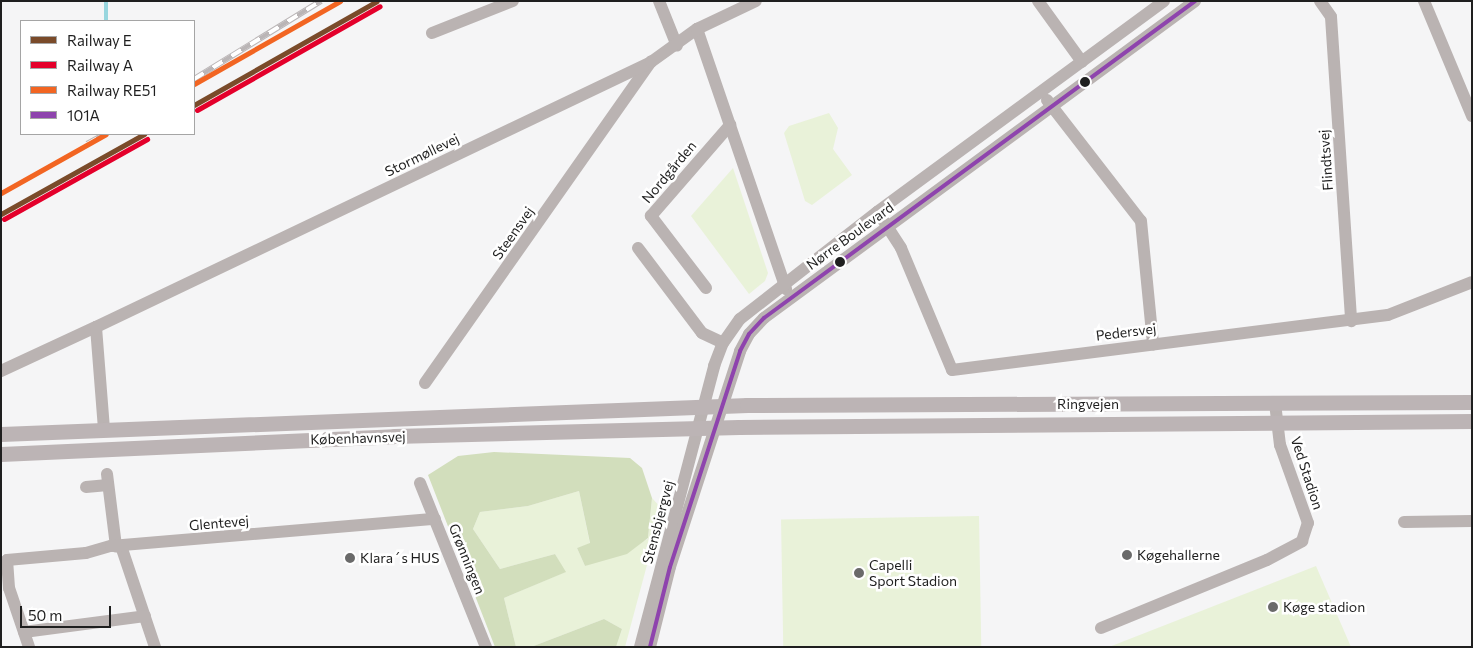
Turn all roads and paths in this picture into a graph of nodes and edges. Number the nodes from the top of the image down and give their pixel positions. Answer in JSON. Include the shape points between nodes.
{"nodes":[{"id":1,"x":513,"y":1,"type":"edge"},
{"id":2,"x":659,"y":1,"type":"edge"},
{"id":3,"x":756,"y":1,"type":"edge"},
{"id":4,"x":1038,"y":1,"type":"edge"},
{"id":5,"x":1164,"y":1,"type":"edge"},
{"id":6,"x":1195,"y":1,"type":"edge"},
{"id":7,"x":1320,"y":1,"type":"edge"},
{"id":8,"x":1426,"y":2,"type":"edge"},
{"id":9,"x":698,"y":29,"type":"junction"},
{"id":10,"x":432,"y":33,"type":"dead end"},
{"id":11,"x":677,"y":46,"type":"junction"},
{"id":12,"x":651,"y":62,"type":"junction"},
{"id":13,"x":1082,"y":62,"type":"junction"},
{"id":14,"x":609,"y":82,"type":"junction"},
{"id":15,"x":1040,"y":92,"type":"junction"},
{"id":16,"x":626,"y":99,"type":"junction"},
{"id":17,"x":1052,"y":106,"type":"junction"},
{"id":18,"x":1472,"y":116,"type":"edge"},
{"id":19,"x":730,"y":125,"type":"junction"},
{"id":20,"x":877,"y":212,"type":"junction"},
{"id":21,"x":887,"y":227,"type":"junction"},
{"id":22,"x":638,"y":248,"type":"dead end"},
{"id":23,"x":1472,"y":282,"type":"edge"},
{"id":24,"x":782,"y":283,"type":"junction"},
{"id":25,"x":706,"y":288,"type":"dead end"},
{"id":26,"x":792,"y":298,"type":"junction"},
{"id":27,"x":1351,"y":322,"type":"junction"},
{"id":28,"x":96,"y":327,"type":"junction"},
{"id":29,"x":723,"y":343,"type":"junction"},
{"id":30,"x":1153,"y":344,"type":"junction"},
{"id":31,"x":1,"y":371,"type":"edge"},
{"id":32,"x":425,"y":383,"type":"dead end"},
{"id":33,"x":1472,"y":402,"type":"edge"},
{"id":34,"x":1275,"y":403,"type":"junction"},
{"id":35,"x":723,"y":405,"type":"junction"},
{"id":36,"x":704,"y":406,"type":"junction"},
{"id":37,"x":1472,"y":421,"type":"edge"},
{"id":38,"x":1277,"y":424,"type":"junction"},
{"id":39,"x":698,"y":428,"type":"junction"},
{"id":40,"x":716,"y":428,"type":"junction"},
{"id":41,"x":104,"y":429,"type":"junction"},
{"id":42,"x":1,"y":434,"type":"edge"},
{"id":43,"x":1,"y":454,"type":"edge"},
{"id":44,"x":420,"y":482,"type":"dead end"},
{"id":45,"x":86,"y":487,"type":"dead end"},
{"id":46,"x":435,"y":519,"type":"junction"},
{"id":47,"x":1404,"y":522,"type":"dead end"},
{"id":48,"x":1472,"y":522,"type":"edge"},
{"id":49,"x":118,"y":546,"type":"junction"},
{"id":50,"x":145,"y":616,"type":"junction"},
{"id":51,"x":1101,"y":628,"type":"dead end"},
{"id":52,"x":24,"y":632,"type":"junction"},
{"id":53,"x":29,"y":647,"type":"edge"},
{"id":54,"x":155,"y":647,"type":"edge"},
{"id":55,"x":486,"y":647,"type":"edge"},
{"id":56,"x":640,"y":647,"type":"edge"},
{"id":57,"x":650,"y":647,"type":"edge"}],
"edges":[{"from":1,"to":10,"type":"street"},
{"from":2,"to":11,"type":"street"},
{"from":3,"to":9,"type":"street","name":"Stormøllevej"},
{"from":4,"to":13,"type":"street"},
{"from":5,"to":13,"type":"street","name":"Nørre Boulevard"},
{"from":6,"to":17,"type":"street","name":"Nørre Boulevard"},
{"from":7,"to":27,"type":"street","name":"Flindtsvej","via":[[1331,17]]},
{"from":8,"to":18,"type":"street"},
{"from":9,"to":11,"type":"street","name":"Stormøllevej"},
{"from":9,"to":19,"type":"street"},
{"from":11,"to":12,"type":"street","name":"Stormøllevej"},
{"from":12,"to":14,"type":"street","name":"Stormøllevej"},
{"from":12,"to":16,"type":"street","name":"Steensvej"},
{"from":13,"to":15,"type":"street","name":"Nørre Boulevard"},
{"from":14,"to":16,"type":"street"},
{"from":14,"to":28,"type":"street","name":"Stormøllevej"},
{"from":15,"to":17,"type":"street"},
{"from":15,"to":20,"type":"street","name":"Nørre Boulevard"},
{"from":16,"to":32,"type":"street","name":"Steensvej"},
{"from":17,"to":21,"type":"street","name":"Nørre Boulevard"},
{"from":17,"to":30,"type":"street","via":[[1141,220]]},
{"from":19,"to":24,"type":"street"},
{"from":19,"to":25,"type":"street","name":"Nordgården","via":[[652,216]]},
{"from":20,"to":21,"type":"street","name":"Pedersvej"},
{"from":20,"to":24,"type":"street","name":"Nørre Boulevard"},
{"from":21,"to":26,"type":"street","name":"Nørre Boulevard"},
{"from":21,"to":30,"type":"street","name":"Pedersvej","via":[[901,248],[952,370]]},
{"from":22,"to":29,"type":"street","via":[[702,333]]},
{"from":23,"to":27,"type":"street","name":"Pedersvej","via":[[1388,315]]},
{"from":24,"to":26,"type":"street"},
{"from":24,"to":29,"type":"street","name":"Nørre Boulevard","via":[[740,319]]},
{"from":26,"to":35,"type":"street","name":"Nørre Boulevard","via":[[764,318],[749,334],[740,351]]},
{"from":27,"to":30,"type":"street","name":"Pedersvej"},
{"from":28,"to":31,"type":"street","name":"Stormøllevej"},
{"from":28,"to":41,"type":"street"},
{"from":29,"to":36,"type":"street","name":"Nørre Boulevard"},
{"from":33,"to":34,"type":"main road","name":"Ringvejen"},
{"from":34,"to":35,"type":"main road","name":"Ringvejen"},
{"from":34,"to":38,"type":"street","name":"Ved Stadion"},
{"from":35,"to":36,"type":"main road","name":"Ringvejen"},
{"from":35,"to":40,"type":"street","name":"Nørre Boulevard"},
{"from":36,"to":39,"type":"street","name":"Stensbjergvej"},
{"from":36,"to":41,"type":"main road","name":"Københavnsvej"},
{"from":37,"to":38,"type":"main road","name":"Ringvejen"},
{"from":38,"to":40,"type":"main road","name":"Ringvejen","via":[[929,423]]},
{"from":38,"to":51,"type":"street","name":"Ved Stadion","via":[[1285,462],[1308,523],[1302,541],[1267,560]]},
{"from":39,"to":40,"type":"main road","name":"Københavnsvej"},
{"from":39,"to":43,"type":"main road","name":"Københavnsvej","via":[[394,436]]},
{"from":39,"to":56,"type":"street","name":"Stensbjergvej"},
{"from":40,"to":57,"type":"street","name":"Stensbjergvej","via":[[670,567]]},
{"from":41,"to":42,"type":"main road","name":"Københavnsvej"},
{"from":44,"to":46,"type":"street","name":"Grønningen"},
{"from":45,"to":49,"type":"street","via":[[108,479]]},
{"from":46,"to":49,"type":"street","name":"Glentevej"},
{"from":46,"to":55,"type":"street","name":"Grønningen"},
{"from":47,"to":48,"type":"street"},
{"from":49,"to":50,"type":"street"},
{"from":49,"to":52,"type":"street","name":"Glentevej","via":[[86,553],[7,560],[9,588]]},
{"from":50,"to":52,"type":"street"},
{"from":50,"to":54,"type":"street"},
{"from":52,"to":53,"type":"street"}]}
